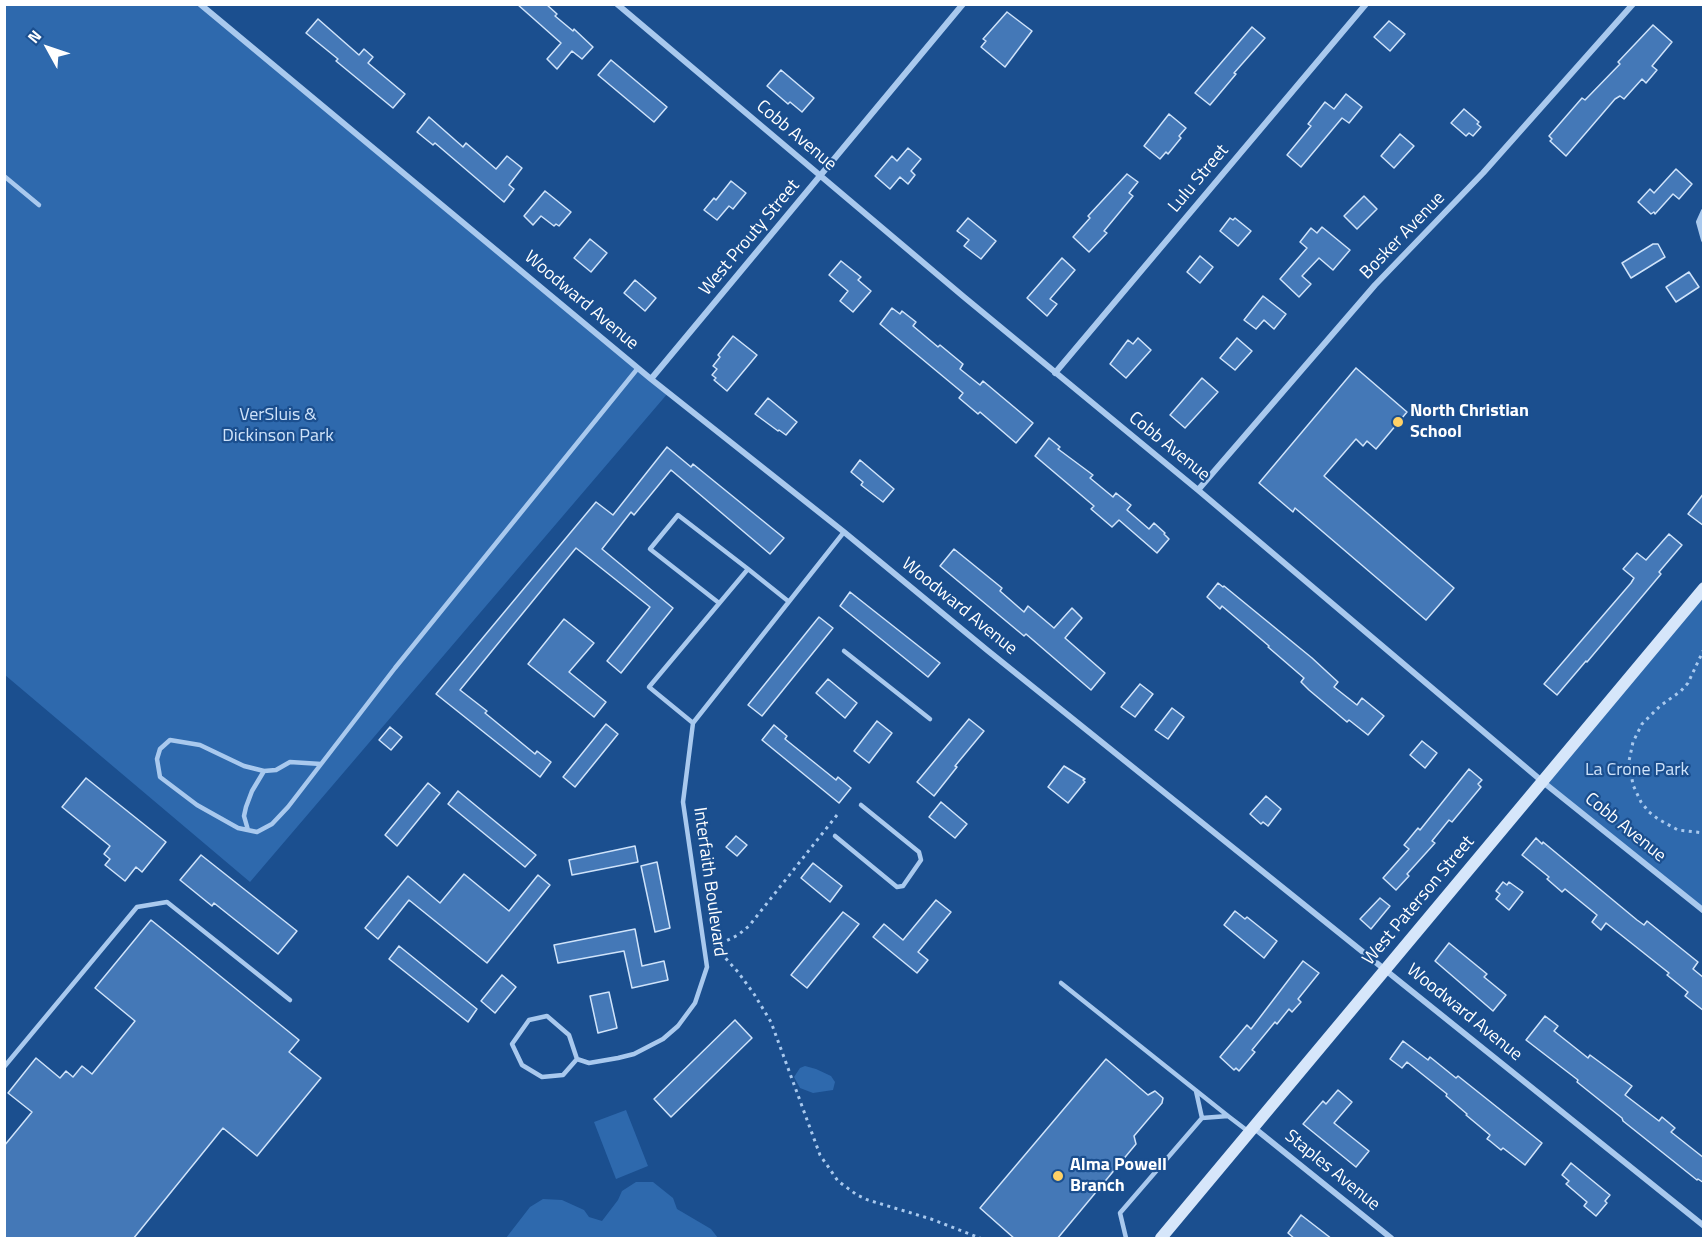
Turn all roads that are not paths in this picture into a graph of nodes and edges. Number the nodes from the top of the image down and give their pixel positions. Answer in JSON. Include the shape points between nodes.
{"nodes":[{"id":1,"x":200,"y":4,"type":"edge"},
{"id":2,"x":617,"y":4,"type":"edge"},
{"id":3,"x":963,"y":4,"type":"edge"},
{"id":4,"x":1366,"y":4,"type":"edge"},
{"id":5,"x":1633,"y":4,"type":"edge"},
{"id":6,"x":4,"y":176,"type":"edge"},
{"id":7,"x":821,"y":176,"type":"junction"},
{"id":8,"x":39,"y":206,"type":"dead end"},
{"id":9,"x":1704,"y":211,"type":"edge"},
{"id":10,"x":1704,"y":240,"type":"edge"},
{"id":11,"x":638,"y":368,"type":"junction"},
{"id":12,"x":1055,"y":373,"type":"junction"},
{"id":13,"x":651,"y":379,"type":"junction"},
{"id":14,"x":1198,"y":490,"type":"junction"},
{"id":15,"x":844,"y":532,"type":"junction"},
{"id":16,"x":748,"y":568,"type":"junction"},
{"id":17,"x":1704,"y":588,"type":"edge"},
{"id":18,"x":789,"y":601,"type":"junction"},
{"id":19,"x":719,"y":603,"type":"junction"},
{"id":20,"x":844,"y":651,"type":"dead end"},
{"id":21,"x":930,"y":719,"type":"dead end"},
{"id":22,"x":693,"y":723,"type":"junction"},
{"id":23,"x":321,"y":764,"type":"junction"},
{"id":24,"x":264,"y":771,"type":"junction"},
{"id":25,"x":1543,"y":782,"type":"junction"},
{"id":26,"x":861,"y":805,"type":"dead end"},
{"id":27,"x":248,"y":830,"type":"junction"},
{"id":28,"x":835,"y":836,"type":"dead end"},
{"id":29,"x":1704,"y":911,"type":"edge"},
{"id":30,"x":1385,"y":969,"type":"junction"},
{"id":31,"x":1061,"y":983,"type":"dead end"},
{"id":32,"x":290,"y":1000,"type":"dead end"},
{"id":33,"x":577,"y":1059,"type":"junction"},
{"id":34,"x":4,"y":1066,"type":"edge"},
{"id":35,"x":1196,"y":1090,"type":"junction"},
{"id":36,"x":1228,"y":1116,"type":"junction"},
{"id":37,"x":1202,"y":1118,"type":"junction"},
{"id":38,"x":1251,"y":1130,"type":"junction"},
{"id":39,"x":1704,"y":1226,"type":"edge"},
{"id":40,"x":1126,"y":1239,"type":"edge"},
{"id":41,"x":1161,"y":1239,"type":"edge"},
{"id":42,"x":1391,"y":1239,"type":"edge"}],
"edges":[{"from":1,"to":11,"type":"street","name":"Woodward Avenue"},
{"from":2,"to":7,"type":"street","name":"Cobb Avenue"},
{"from":3,"to":7,"type":"street","name":"West Prouty Street"},
{"from":4,"to":12,"type":"street","name":"Lulu Street"},
{"from":5,"to":14,"type":"street","name":"Bosker Avenue","via":[[1484,173],[1375,285]]},
{"from":6,"to":8,"type":"lane"},
{"from":7,"to":12,"type":"street","name":"Cobb Avenue"},
{"from":7,"to":13,"type":"street","name":"West Prouty Street"},
{"from":9,"to":10,"type":"street","via":[[1699,222]]},
{"from":11,"to":13,"type":"street","name":"Woodward Avenue"},
{"from":11,"to":23,"type":"lane"},
{"from":12,"to":14,"type":"street","name":"Cobb Avenue"},
{"from":13,"to":15,"type":"street","name":"Woodward Avenue"},
{"from":14,"to":25,"type":"street","name":"Cobb Avenue"},
{"from":15,"to":18,"type":"lane"},
{"from":15,"to":30,"type":"street","name":"Woodward Avenue"},
{"from":16,"to":18,"type":"lane"},
{"from":16,"to":19,"type":"lane"},
{"from":16,"to":19,"type":"lane","via":[[678,514],[650,549]]},
{"from":17,"to":25,"type":"street","name":"West Paterson Street"},
{"from":18,"to":22,"type":"lane"},
{"from":19,"to":22,"type":"lane","via":[[649,687]]},
{"from":20,"to":21,"type":"lane"},
{"from":22,"to":33,"type":"lane","name":"Interfaith Boulevard","via":[[683,802],[706,955],[700,991],[678,1026],[649,1047],[589,1063]]},
{"from":23,"to":24,"type":"lane","via":[[290,762]]},
{"from":23,"to":27,"type":"lane","via":[[272,824],[257,832]]},
{"from":24,"to":27,"type":"lane","via":[[246,807]]},
{"from":24,"to":27,"type":"lane","via":[[183,741],[170,741],[160,748],[157,759],[160,777],[197,805]]},
{"from":25,"to":29,"type":"street","name":"Cobb Avenue"},
{"from":25,"to":30,"type":"street","name":"West Paterson Street"},
{"from":26,"to":28,"type":"lane","via":[[919,852],[921,860],[903,886],[897,887]]},
{"from":30,"to":38,"type":"street","name":"West Paterson Street"},
{"from":30,"to":39,"type":"street","name":"Woodward Avenue"},
{"from":31,"to":35,"type":"lane"},
{"from":32,"to":34,"type":"lane","via":[[167,902],[137,907]]},
{"from":33,"to":33,"type":"lane","via":[[569,1035],[548,1016],[529,1020],[512,1044],[522,1065],[542,1077],[563,1075]]},
{"from":35,"to":36,"type":"lane"},
{"from":35,"to":37,"type":"lane"},
{"from":36,"to":37,"type":"lane"},
{"from":36,"to":38,"type":"lane"},
{"from":37,"to":40,"type":"lane","via":[[1120,1213]]},
{"from":38,"to":41,"type":"street","name":"West Paterson Street"},
{"from":38,"to":42,"type":"street","name":"Staples Avenue"}]}
